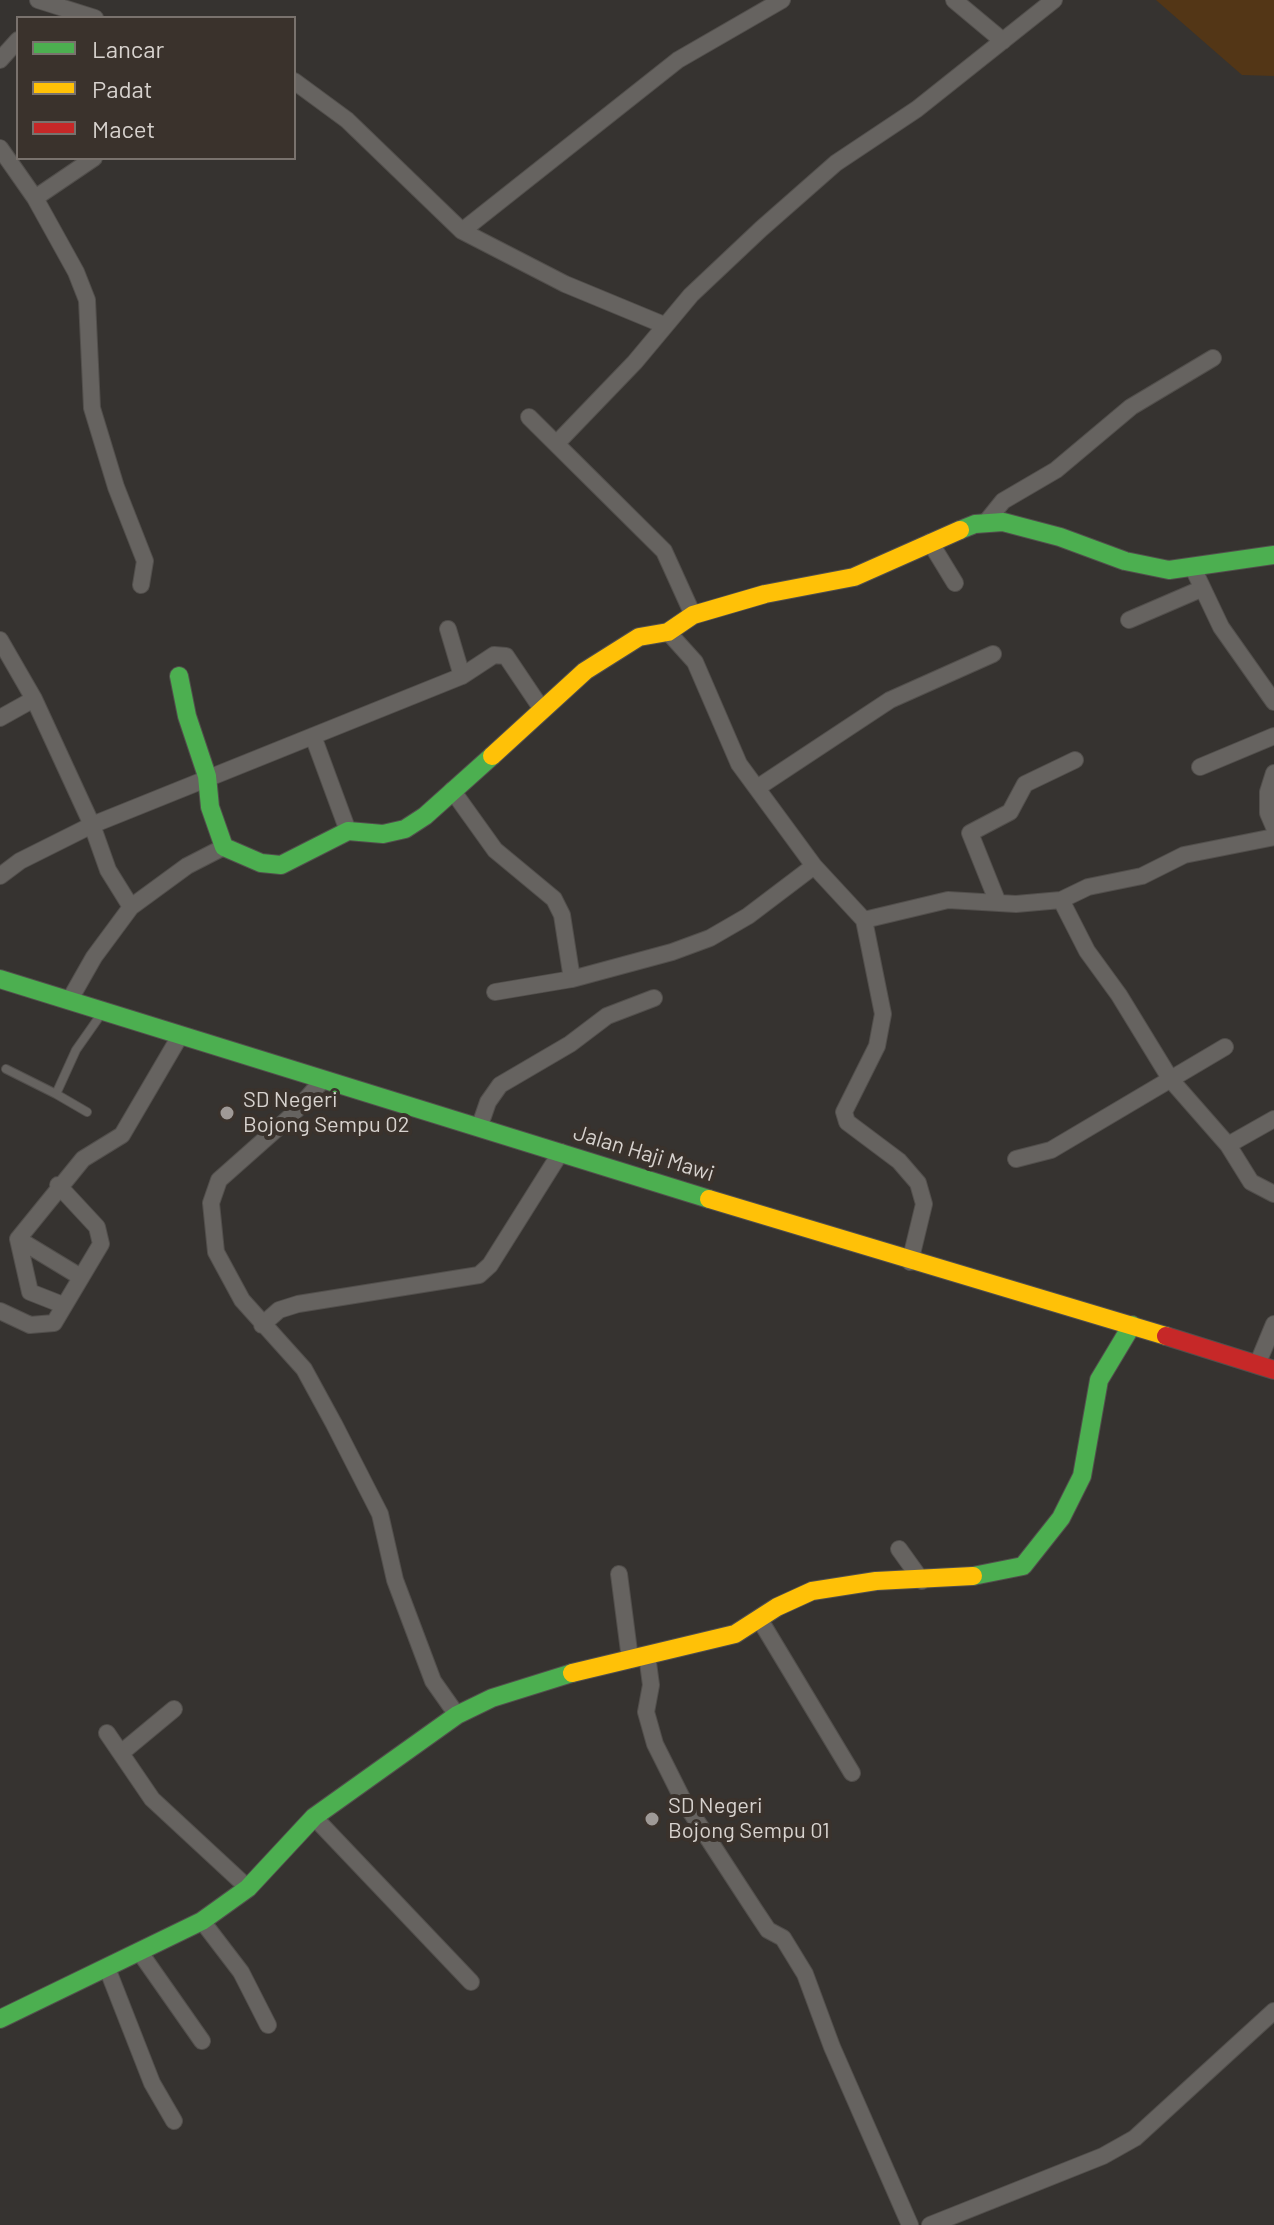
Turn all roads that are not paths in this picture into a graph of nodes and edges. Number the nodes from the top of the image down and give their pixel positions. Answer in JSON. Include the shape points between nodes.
{"nodes":[{"id":1,"x":782,"y":0,"type":"edge"},
{"id":2,"x":954,"y":0,"type":"edge"},
{"id":3,"x":1054,"y":0,"type":"edge"},
{"id":4,"x":45,"y":2,"type":"edge"},
{"id":5,"x":87,"y":11,"type":"edge"},
{"id":6,"x":1003,"y":41,"type":"junction"},
{"id":7,"x":16,"y":42,"type":"edge"},
{"id":8,"x":0,"y":60,"type":"edge"},
{"id":9,"x":296,"y":83,"type":"edge"},
{"id":10,"x":0,"y":148,"type":"edge"},
{"id":11,"x":91,"y":160,"type":"edge"},
{"id":12,"x":35,"y":198,"type":"junction"},
{"id":13,"x":462,"y":231,"type":"junction"},
{"id":14,"x":664,"y":325,"type":"junction"},
{"id":15,"x":1213,"y":358,"type":"dead end"},
{"id":16,"x":529,"y":417,"type":"dead end"},
{"id":17,"x":557,"y":443,"type":"junction"},
{"id":18,"x":986,"y":522,"type":"junction"},
{"id":19,"x":930,"y":542,"type":"junction"},
{"id":20,"x":1274,"y":555,"type":"edge"},
{"id":21,"x":1193,"y":568,"type":"junction"},
{"id":22,"x":955,"y":583,"type":"dead end"},
{"id":23,"x":141,"y":585,"type":"dead end"},
{"id":24,"x":1201,"y":589,"type":"junction"},
{"id":25,"x":693,"y":615,"type":"junction"},
{"id":26,"x":1129,"y":620,"type":"dead end"},
{"id":27,"x":448,"y":629,"type":"dead end"},
{"id":28,"x":668,"y":632,"type":"junction"},
{"id":29,"x":0,"y":640,"type":"edge"},
{"id":30,"x":993,"y":654,"type":"dead end"},
{"id":31,"x":179,"y":676,"type":"dead end"},
{"id":32,"x":462,"y":676,"type":"junction"},
{"id":33,"x":34,"y":699,"type":"junction"},
{"id":34,"x":1274,"y":702,"type":"edge"},
{"id":35,"x":541,"y":708,"type":"junction"},
{"id":36,"x":0,"y":718,"type":"edge"},
{"id":37,"x":313,"y":736,"type":"junction"},
{"id":38,"x":1274,"y":736,"type":"edge"},
{"id":39,"x":1075,"y":760,"type":"dead end"},
{"id":40,"x":1200,"y":767,"type":"dead end"},
{"id":41,"x":1274,"y":773,"type":"edge"},
{"id":42,"x":207,"y":776,"type":"junction"},
{"id":43,"x":757,"y":788,"type":"junction"},
{"id":44,"x":452,"y":790,"type":"junction"},
{"id":45,"x":92,"y":825,"type":"junction"},
{"id":46,"x":1274,"y":827,"type":"edge"},
{"id":47,"x":348,"y":831,"type":"junction"},
{"id":48,"x":1274,"y":837,"type":"edge"},
{"id":49,"x":224,"y":847,"type":"junction"},
{"id":50,"x":814,"y":866,"type":"junction"},
{"id":51,"x":0,"y":876,"type":"edge"},
{"id":52,"x":1061,"y":900,"type":"junction"},
{"id":53,"x":998,"y":903,"type":"junction"},
{"id":54,"x":131,"y":907,"type":"junction"},
{"id":55,"x":864,"y":920,"type":"junction"},
{"id":56,"x":0,"y":979,"type":"edge"},
{"id":57,"x":572,"y":979,"type":"junction"},
{"id":58,"x":495,"y":992,"type":"dead end"},
{"id":59,"x":654,"y":998,"type":"dead end"},
{"id":60,"x":69,"y":1001,"type":"junction"},
{"id":61,"x":103,"y":1013,"type":"junction"},
{"id":62,"x":180,"y":1036,"type":"junction"},
{"id":63,"x":1225,"y":1047,"type":"dead end"},
{"id":64,"x":6,"y":1069,"type":"dead end"},
{"id":65,"x":323,"y":1080,"type":"junction"},
{"id":66,"x":1171,"y":1080,"type":"junction"},
{"id":67,"x":56,"y":1094,"type":"junction"},
{"id":68,"x":87,"y":1112,"type":"dead end"},
{"id":69,"x":1274,"y":1119,"type":"edge"},
{"id":70,"x":479,"y":1128,"type":"junction"},
{"id":71,"x":1228,"y":1145,"type":"junction"},
{"id":72,"x":561,"y":1152,"type":"junction"},
{"id":73,"x":1016,"y":1159,"type":"dead end"},
{"id":74,"x":58,"y":1185,"type":"junction"},
{"id":75,"x":1274,"y":1194,"type":"edge"},
{"id":76,"x":18,"y":1239,"type":"junction"},
{"id":77,"x":910,"y":1262,"type":"junction"},
{"id":78,"x":79,"y":1276,"type":"junction"},
{"id":79,"x":63,"y":1305,"type":"junction"},
{"id":80,"x":0,"y":1311,"type":"edge"},
{"id":81,"x":1274,"y":1324,"type":"edge"},
{"id":82,"x":262,"y":1325,"type":"junction"},
{"id":83,"x":1132,"y":1325,"type":"junction"},
{"id":84,"x":1265,"y":1368,"type":"edge"},
{"id":85,"x":899,"y":1549,"type":"dead end"},
{"id":86,"x":619,"y":1574,"type":"dead end"},
{"id":87,"x":922,"y":1581,"type":"junction"},
{"id":88,"x":760,"y":1620,"type":"junction"},
{"id":89,"x":639,"y":1657,"type":"junction"},
{"id":90,"x":174,"y":1709,"type":"dead end"},
{"id":91,"x":457,"y":1715,"type":"junction"},
{"id":92,"x":107,"y":1733,"type":"dead end"},
{"id":93,"x":121,"y":1753,"type":"junction"},
{"id":94,"x":852,"y":1773,"type":"dead end"},
{"id":95,"x":314,"y":1817,"type":"junction"},
{"id":96,"x":248,"y":1888,"type":"junction"},
{"id":97,"x":202,"y":1921,"type":"junction"},
{"id":98,"x":141,"y":1954,"type":"junction"},
{"id":99,"x":107,"y":1968,"type":"junction"},
{"id":100,"x":471,"y":1982,"type":"dead end"},
{"id":101,"x":1274,"y":2011,"type":"edge"},
{"id":102,"x":0,"y":2019,"type":"edge"},
{"id":103,"x":268,"y":2025,"type":"dead end"},
{"id":104,"x":202,"y":2041,"type":"dead end"},
{"id":105,"x":174,"y":2121,"type":"dead end"},
{"id":106,"x":910,"y":2225,"type":"edge"},
{"id":107,"x":930,"y":2225,"type":"edge"}],
"edges":[{"from":1,"to":13,"type":"street","via":[[678,60]]},
{"from":2,"to":6,"type":"street"},
{"from":3,"to":6,"type":"street"},
{"from":4,"to":5,"type":"street"},
{"from":6,"to":14,"type":"street","via":[[917,109],[836,163]]},
{"from":7,"to":8,"type":"street"},
{"from":9,"to":13,"type":"street","via":[[382,152]]},
{"from":10,"to":12,"type":"street"},
{"from":11,"to":12,"type":"street"},
{"from":12,"to":23,"type":"street","via":[[87,300],[92,408],[145,561]]},
{"from":13,"to":14,"type":"street","via":[[565,284]]},
{"from":14,"to":17,"type":"street"},
{"from":15,"to":18,"type":"street","via":[[1131,407],[1056,470],[1012,494]]},
{"from":16,"to":17,"type":"street"},
{"from":17,"to":25,"type":"street","via":[[664,551]]},
{"from":18,"to":19,"type":"street"},
{"from":18,"to":21,"type":"street","via":[[1060,537],[1152,567]]},
{"from":19,"to":22,"type":"street"},
{"from":19,"to":25,"type":"street","via":[[854,577]]},
{"from":20,"to":21,"type":"street"},
{"from":21,"to":24,"type":"street"},
{"from":24,"to":26,"type":"street"},
{"from":24,"to":34,"type":"street"},
{"from":25,"to":28,"type":"street"},
{"from":27,"to":32,"type":"street"},
{"from":28,"to":35,"type":"street","via":[[629,643]]},
{"from":28,"to":43,"type":"street","via":[[695,662],[731,751]]},
{"from":29,"to":33,"type":"street"},
{"from":30,"to":43,"type":"street","via":[[890,700]]},
{"from":31,"to":42,"type":"street"},
{"from":32,"to":35,"type":"street","via":[[494,655],[503,655]]},
{"from":32,"to":37,"type":"street"},
{"from":33,"to":36,"type":"street"},
{"from":33,"to":45,"type":"street"},
{"from":35,"to":44,"type":"street"},
{"from":37,"to":42,"type":"street"},
{"from":37,"to":47,"type":"street"},
{"from":38,"to":40,"type":"street"},
{"from":39,"to":53,"type":"street","via":[[1025,784],[1010,812],[970,833]]},
{"from":41,"to":46,"type":"street","via":[[1268,792]]},
{"from":42,"to":45,"type":"street"},
{"from":42,"to":49,"type":"street","via":[[210,807]]},
{"from":43,"to":50,"type":"street"},
{"from":44,"to":47,"type":"street","via":[[399,832]]},
{"from":44,"to":57,"type":"street","via":[[495,850],[554,899],[562,915]]},
{"from":45,"to":51,"type":"street"},
{"from":45,"to":54,"type":"street","via":[[108,870]]},
{"from":47,"to":49,"type":"street","via":[[281,865],[261,863]]},
{"from":48,"to":52,"type":"street","via":[[1184,855],[1142,876],[1088,887]]},
{"from":49,"to":54,"type":"street","via":[[187,866]]},
{"from":50,"to":55,"type":"street"},
{"from":50,"to":57,"type":"street","via":[[710,938]]},
{"from":52,"to":53,"type":"street"},
{"from":52,"to":66,"type":"street","via":[[1087,951]]},
{"from":53,"to":55,"type":"street","via":[[948,900]]},
{"from":54,"to":60,"type":"street"},
{"from":55,"to":77,"type":"street","via":[[883,1014],[877,1046],[844,1112],[847,1122],[899,1161],[918,1183],[924,1204]]},
{"from":56,"to":60,"type":"street","name":"Jalan Haji Mawi"},
{"from":57,"to":58,"type":"street"},
{"from":59,"to":70,"type":"street","via":[[607,1016],[500,1085]]},
{"from":60,"to":61,"type":"street","name":"Jalan Haji Mawi"},
{"from":61,"to":62,"type":"street","name":"Jalan Haji Mawi"},
{"from":61,"to":67,"type":"lane","via":[[76,1050]]},
{"from":62,"to":65,"type":"street","name":"Jalan Haji Mawi"},
{"from":62,"to":74,"type":"street","via":[[122,1135],[83,1159]]},
{"from":63,"to":66,"type":"street"},
{"from":64,"to":67,"type":"lane"},
{"from":65,"to":70,"type":"street","name":"Jalan Haji Mawi"},
{"from":65,"to":82,"type":"street","via":[[290,1117],[226,1171],[214,1191],[216,1252]]},
{"from":66,"to":71,"type":"street"},
{"from":66,"to":73,"type":"street","via":[[1051,1150]]},
{"from":67,"to":68,"type":"lane"},
{"from":69,"to":71,"type":"street"},
{"from":70,"to":72,"type":"street","name":"Jalan Haji Mawi"},
{"from":71,"to":75,"type":"street","via":[[1251,1182]]},
{"from":72,"to":77,"type":"street","name":"Jalan Haji Mawi"},
{"from":72,"to":82,"type":"street","via":[[479,1275],[298,1304],[279,1310]]},
{"from":74,"to":76,"type":"street"},
{"from":74,"to":78,"type":"street","via":[[100,1233],[101,1244]]},
{"from":76,"to":78,"type":"street"},
{"from":76,"to":79,"type":"street","via":[[30,1292]]},
{"from":77,"to":83,"type":"street","name":"Jalan Haji Mawi"},
{"from":78,"to":79,"type":"street"},
{"from":79,"to":80,"type":"street","via":[[57,1321],[43,1327]]},
{"from":81,"to":84,"type":"street"},
{"from":82,"to":91,"type":"street","via":[[304,1369],[380,1514],[404,1610],[433,1681]]},
{"from":83,"to":84,"type":"street","name":"Jalan Haji Mawi"},
{"from":83,"to":87,"type":"street","via":[[1099,1380],[1082,1476],[1061,1518],[1029,1560],[999,1573]]},
{"from":85,"to":87,"type":"street"},
{"from":86,"to":89,"type":"street"},
{"from":87,"to":88,"type":"street","via":[[876,1581],[812,1591]]},
{"from":88,"to":89,"type":"street","via":[[735,1634]]},
{"from":88,"to":94,"type":"street"},
{"from":89,"to":91,"type":"street","via":[[544,1680]]},
{"from":89,"to":106,"type":"street","via":[[652,1677],[646,1712],[655,1744],[700,1826],[768,1930],[783,1938],[805,1974]]},
{"from":90,"to":93,"type":"street"},
{"from":91,"to":95,"type":"street"},
{"from":92,"to":93,"type":"street"},
{"from":93,"to":96,"type":"street","via":[[172,1820]]},
{"from":95,"to":96,"type":"street"},
{"from":95,"to":100,"type":"street"},
{"from":96,"to":97,"type":"street"},
{"from":97,"to":98,"type":"street"},
{"from":97,"to":103,"type":"street","via":[[241,1972]]},
{"from":98,"to":99,"type":"street"},
{"from":98,"to":104,"type":"street"},
{"from":99,"to":102,"type":"street"},
{"from":99,"to":105,"type":"street","via":[[152,2083]]},
{"from":101,"to":107,"type":"street","via":[[1135,2138],[1103,2156]]}]}
